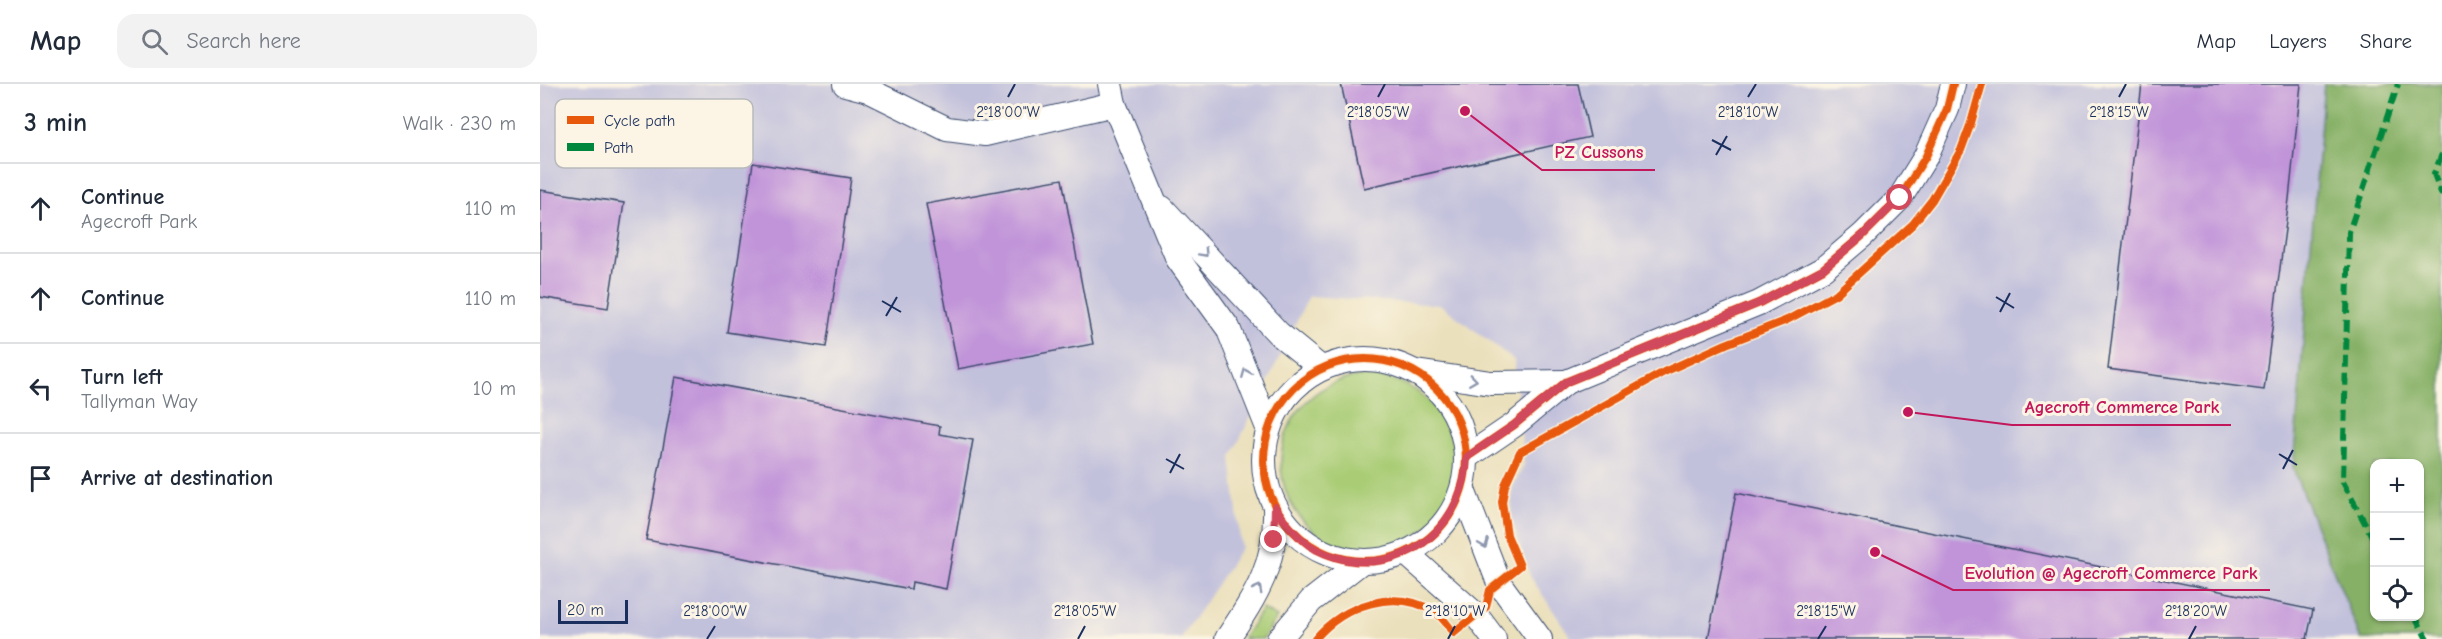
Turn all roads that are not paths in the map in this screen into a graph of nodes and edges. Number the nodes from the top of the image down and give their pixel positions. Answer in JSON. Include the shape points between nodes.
{"nodes":[{"id":1,"x":845,"y":84,"type":"edge"},
{"id":2,"x":1953,"y":84,"type":"edge"},
{"id":3,"x":1112,"y":94,"type":"edge"},
{"id":4,"x":1150,"y":195,"type":"junction"},
{"id":5,"x":1322,"y":368,"type":"junction"},
{"id":6,"x":1415,"y":371,"type":"junction"},
{"id":7,"x":1566,"y":382,"type":"junction"},
{"id":8,"x":1268,"y":428,"type":"junction"},
{"id":9,"x":1467,"y":457,"type":"junction"},
{"id":10,"x":1462,"y":490,"type":"junction"},
{"id":11,"x":1275,"y":507,"type":"junction"},
{"id":12,"x":1406,"y":553,"type":"junction"},
{"id":13,"x":1361,"y":562,"type":"junction"},
{"id":14,"x":1227,"y":639,"type":"edge"},
{"id":15,"x":1279,"y":639,"type":"edge"},
{"id":16,"x":1494,"y":639,"type":"edge"},
{"id":17,"x":1540,"y":639,"type":"edge"}],
"edges":[{"from":1,"to":3,"type":"street","via":[[868,90],[947,129],[985,134]]},
{"from":2,"to":7,"type":"street","via":[[1947,110],[1926,156],[1900,198],[1823,269],[1759,303]]},
{"from":3,"to":4,"type":"street"},
{"from":4,"to":5,"type":"street","one_way":true,"via":[[1278,333]]},
{"from":8,"to":4,"type":"street","one_way":true,"via":[[1228,328],[1178,259]]},
{"from":5,"to":6,"type":"street","via":[[1352,359],[1385,360]]},
{"from":5,"to":8,"type":"street","via":[[1298,382],[1280,403]]},
{"from":6,"to":7,"type":"street","one_way":true,"via":[[1491,382]]},
{"from":6,"to":9,"type":"street","via":[[1442,393],[1460,423]]},
{"from":7,"to":9,"type":"street"},
{"from":8,"to":11,"type":"street","via":[[1264,473]]},
{"from":9,"to":10,"type":"street"},
{"from":10,"to":12,"type":"street","via":[[1450,516],[1431,538]]},
{"from":10,"to":17,"type":"street","one_way":true,"via":[[1499,583]]},
{"from":11,"to":13,"type":"street","via":[[1290,529],[1310,546],[1334,557]]},
{"from":14,"to":11,"type":"street","one_way":true,"via":[[1266,572],[1274,540]]},
{"from":12,"to":13,"type":"street"},
{"from":12,"to":16,"type":"street","via":[[1476,615]]},
{"from":13,"to":15,"type":"street","via":[[1311,601]]}]}
